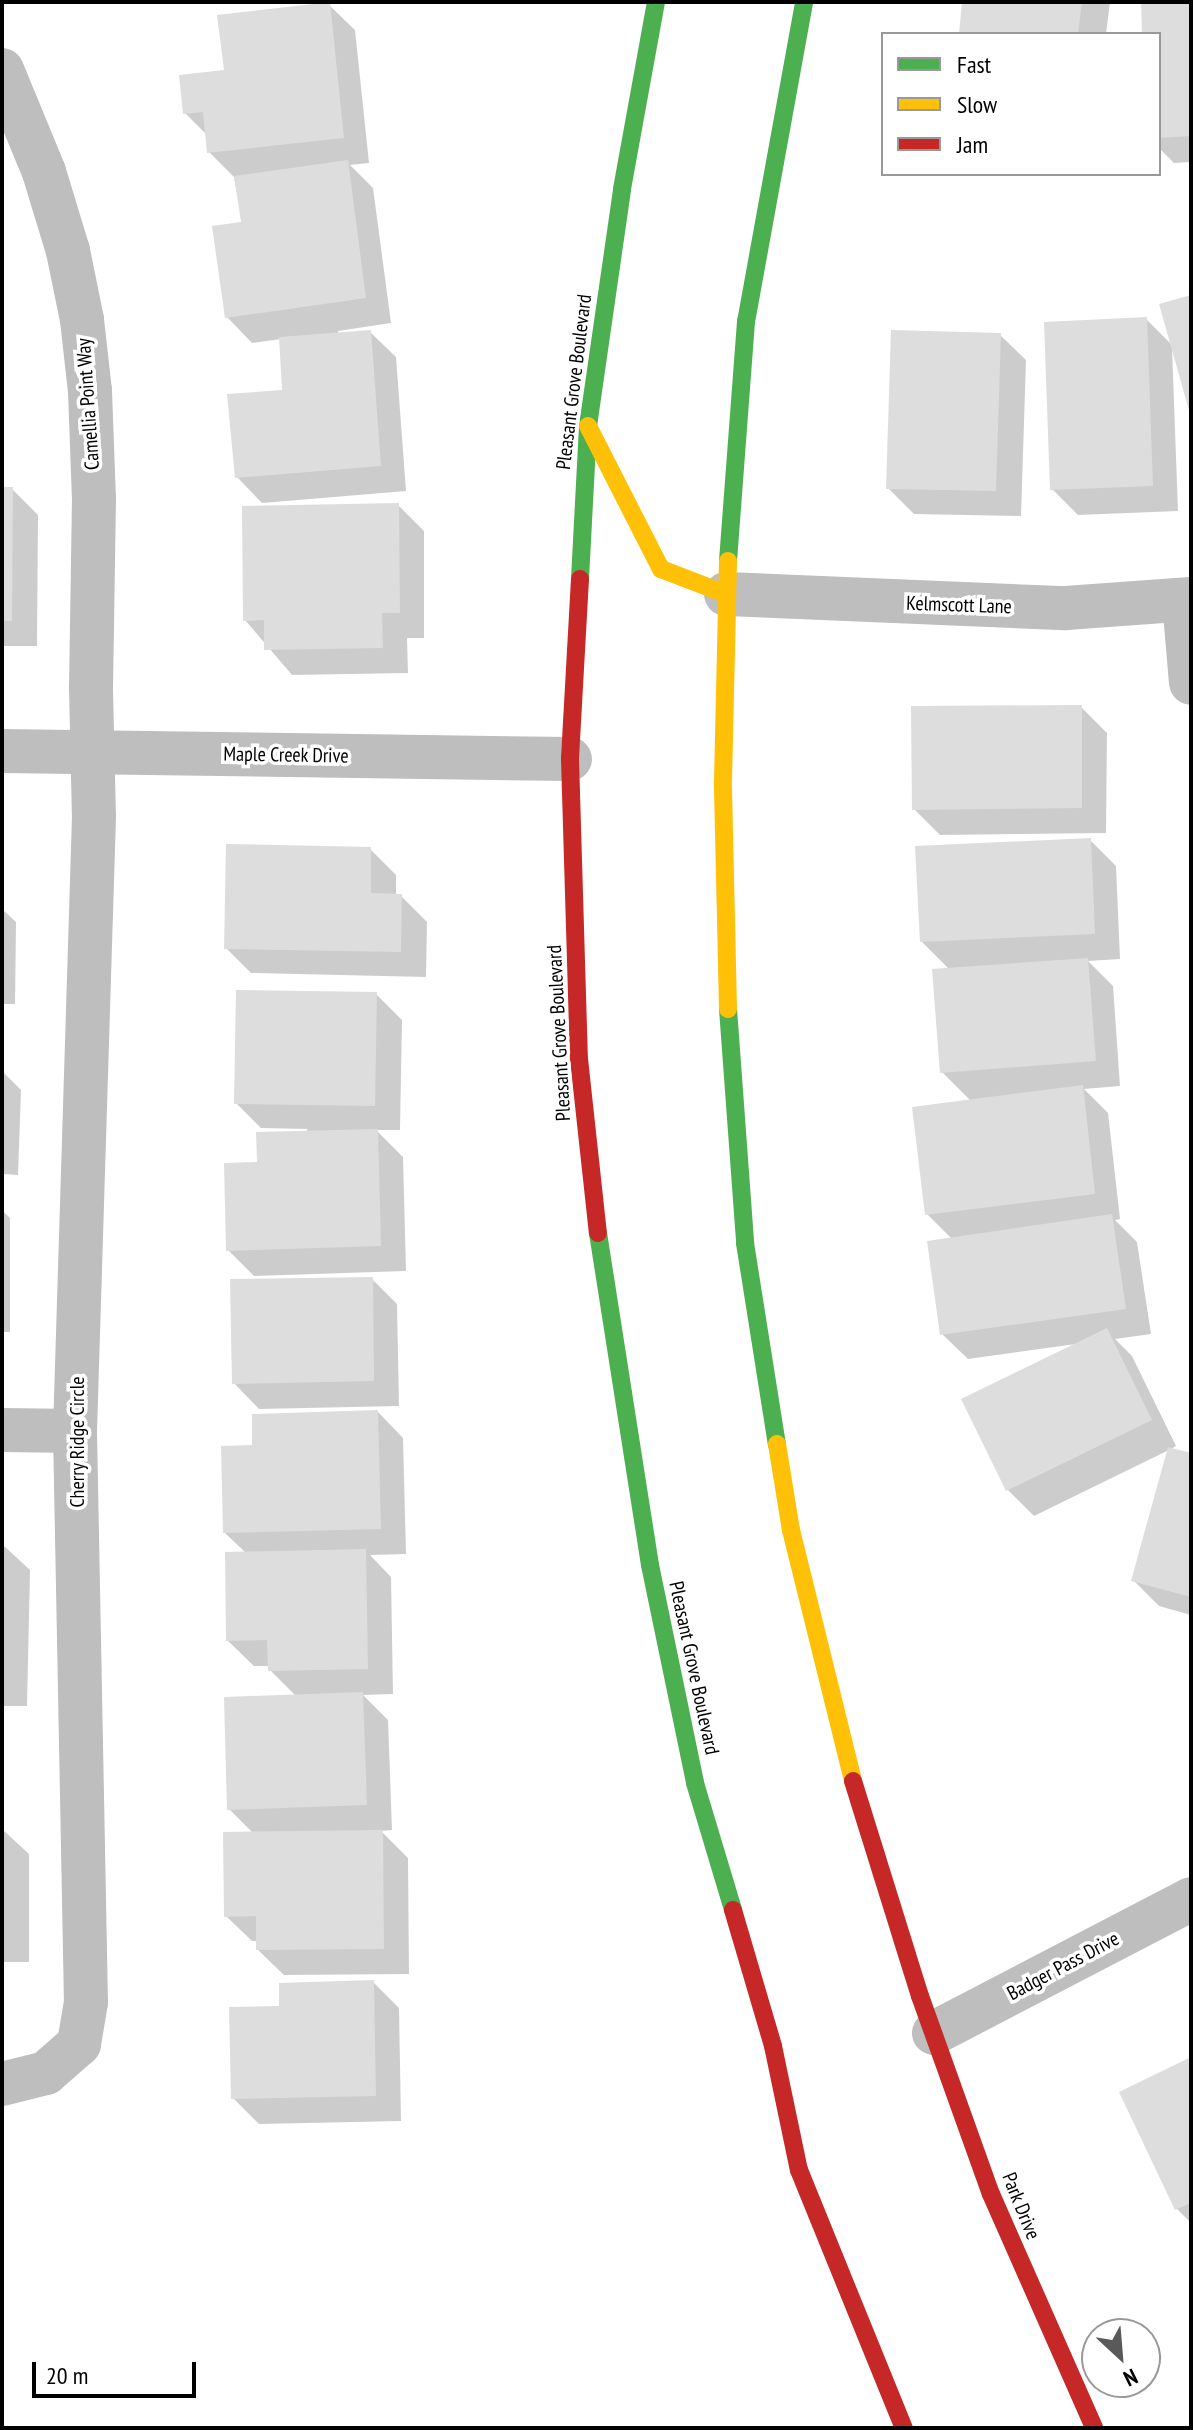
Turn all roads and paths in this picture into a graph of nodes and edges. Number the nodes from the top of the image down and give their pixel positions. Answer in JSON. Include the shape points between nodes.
{"nodes":[{"id":1,"x":656,"y":2,"type":"edge"},
{"id":2,"x":804,"y":2,"type":"edge"},
{"id":3,"x":2,"y":70,"type":"edge"},
{"id":4,"x":588,"y":426,"type":"junction"},
{"id":5,"x":726,"y":594,"type":"junction"},
{"id":6,"x":1187,"y":600,"type":"edge"},
{"id":7,"x":1191,"y":683,"type":"edge"},
{"id":8,"x":2,"y":751,"type":"edge"},
{"id":9,"x":93,"y":751,"type":"junction"},
{"id":10,"x":570,"y":759,"type":"junction"},
{"id":11,"x":2,"y":1430,"type":"edge"},
{"id":12,"x":75,"y":1431,"type":"junction"},
{"id":13,"x":1191,"y":1899,"type":"edge"},
{"id":14,"x":927,"y":2014,"type":"junction"},
{"id":15,"x":2,"y":2084,"type":"edge"},
{"id":16,"x":904,"y":2428,"type":"edge"},
{"id":17,"x":1094,"y":2428,"type":"edge"}],
"edges":[{"from":1,"to":4,"type":"main road","name":"Pleasant Grove Boulevard"},
{"from":2,"to":5,"type":"main road","via":[[746,322]]},
{"from":3,"to":9,"type":"street","name":"Camellia Point Way","via":[[44,172],[82,320],[94,498]]},
{"from":4,"to":5,"type":"main road","via":[[661,569]]},
{"from":4,"to":10,"type":"main road","name":"Pleasant Grove Boulevard"},
{"from":5,"to":6,"type":"street","name":"Kelmscott Lane","via":[[1066,608]]},
{"from":5,"to":14,"type":"main road","via":[[723,781],[729,1033],[745,1243],[791,1530],[840,1741]]},
{"from":6,"to":7,"type":"street"},
{"from":8,"to":9,"type":"street","name":"Maple Creek Drive"},
{"from":9,"to":10,"type":"street","name":"Maple Creek Drive"},
{"from":9,"to":12,"type":"street","name":"Cherry Ridge Circle"},
{"from":10,"to":16,"type":"main road","name":"Pleasant Grove Boulevard","via":[[579,1059],[602,1271],[650,1565],[695,1783],[773,2046],[799,2170]]},
{"from":11,"to":12,"type":"street"},
{"from":12,"to":15,"type":"street","name":"Cherry Ridge Circle","via":[[86,2002],[79,2044],[46,2073]]},
{"from":13,"to":14,"type":"street","name":"Badger Pass Drive"},
{"from":14,"to":17,"type":"main road","name":"Park Drive","via":[[991,2194]]}]}
